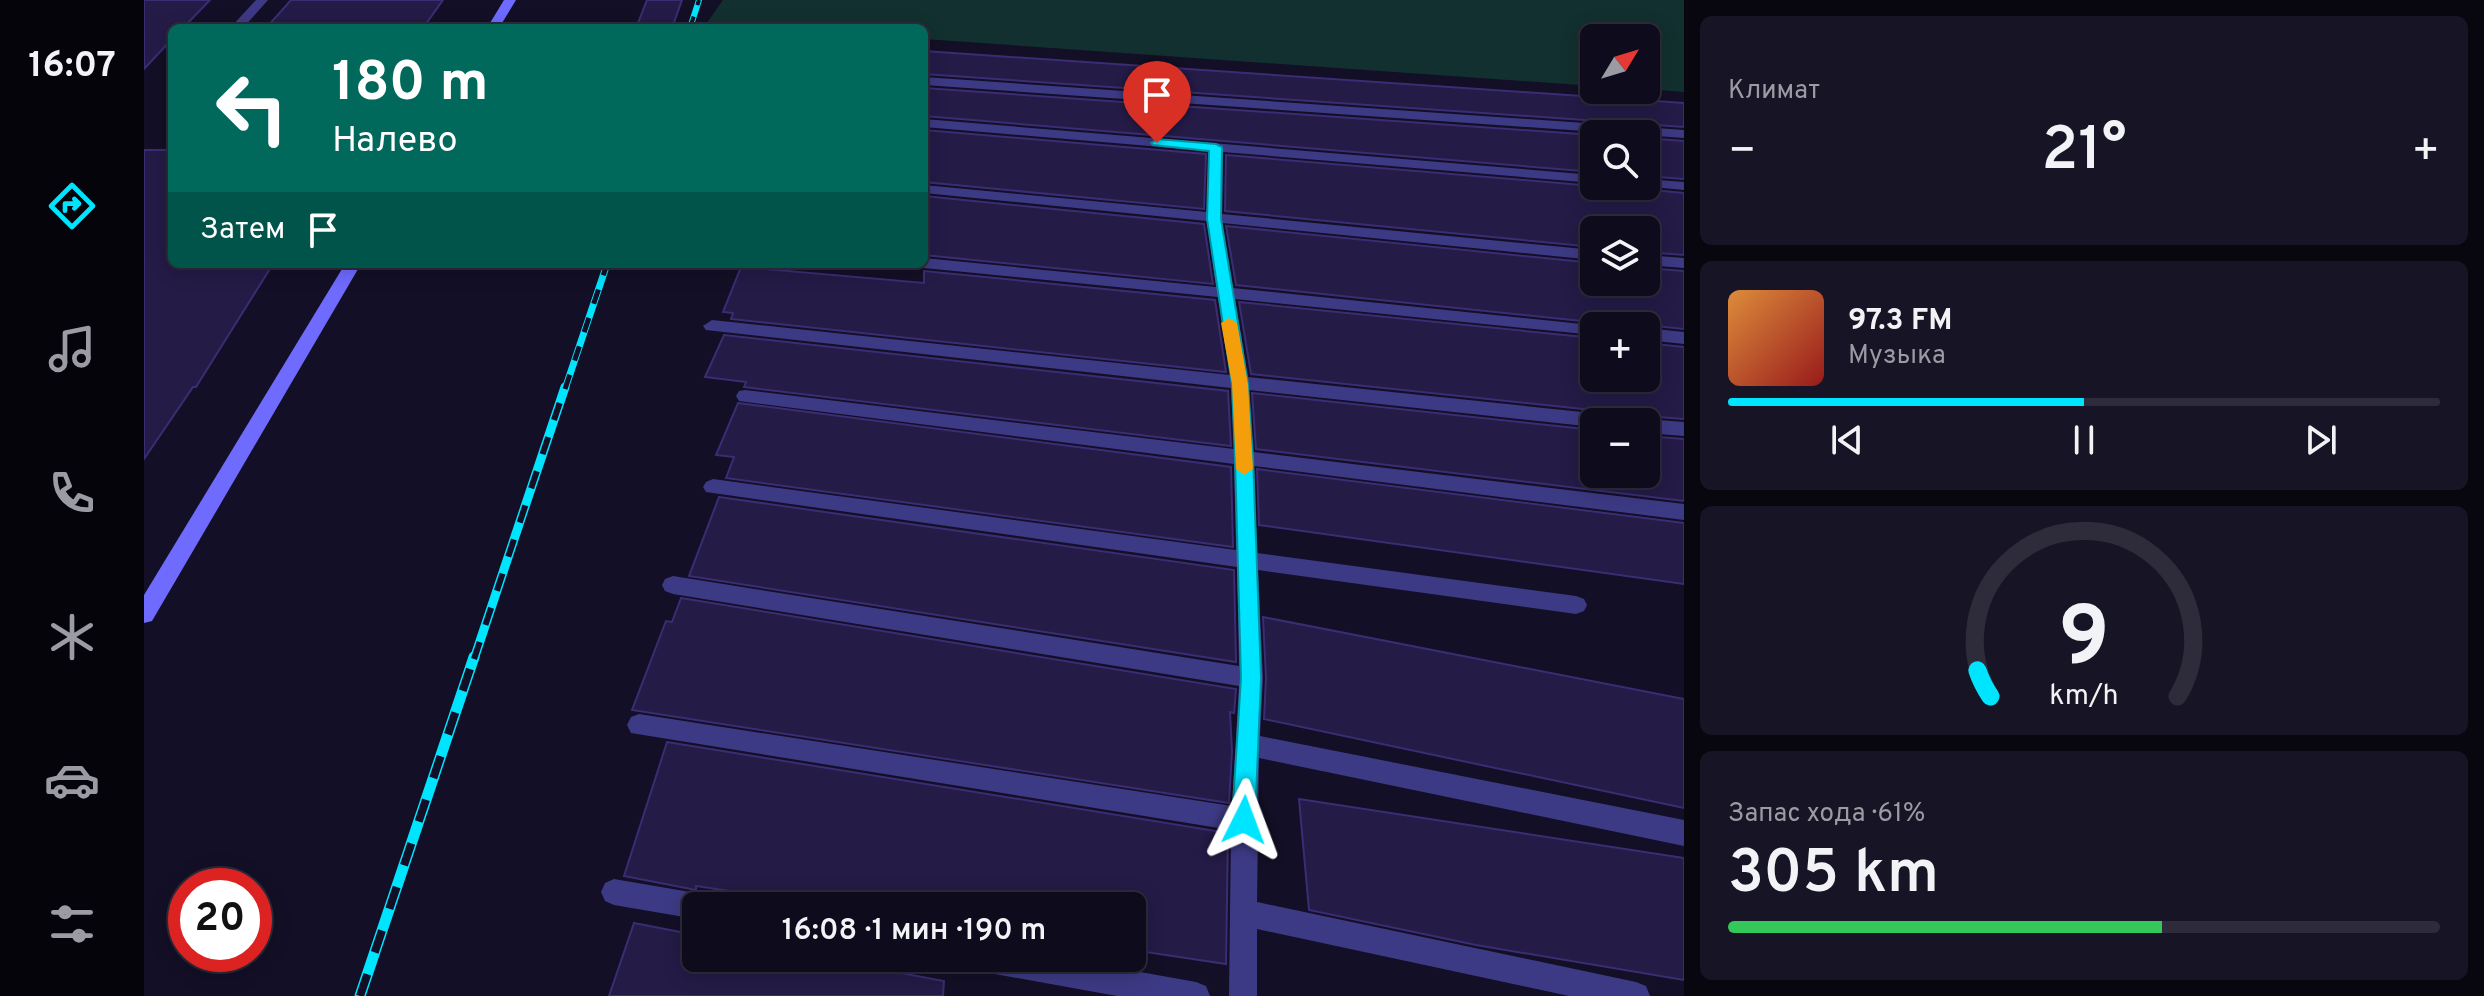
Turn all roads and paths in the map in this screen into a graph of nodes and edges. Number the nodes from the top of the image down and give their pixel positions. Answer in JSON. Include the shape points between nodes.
{"nodes":[{"id":1,"x":262,"y":0,"type":"edge"},
{"id":2,"x":510,"y":0,"type":"edge"},
{"id":3,"x":240,"y":24,"type":"edge"},
{"id":4,"x":495,"y":24,"type":"edge"},
{"id":5,"x":928,"y":81,"type":"edge"},
{"id":6,"x":928,"y":123,"type":"edge"},
{"id":7,"x":1684,"y":134,"type":"edge"},
{"id":8,"x":1216,"y":147,"type":"junction"},
{"id":9,"x":1580,"y":178,"type":"edge"},
{"id":10,"x":1660,"y":184,"type":"edge"},
{"id":11,"x":1684,"y":186,"type":"edge"},
{"id":12,"x":928,"y":189,"type":"edge"},
{"id":13,"x":1214,"y":219,"type":"junction"},
{"id":14,"x":1580,"y":254,"type":"edge"},
{"id":15,"x":1660,"y":261,"type":"edge"},
{"id":16,"x":928,"y":263,"type":"edge"},
{"id":17,"x":1684,"y":263,"type":"edge"},
{"id":18,"x":351,"y":268,"type":"edge"},
{"id":19,"x":1224,"y":293,"type":"junction"},
{"id":20,"x":712,"y":326,"type":"dead end"},
{"id":21,"x":1580,"y":328,"type":"edge"},
{"id":22,"x":1660,"y":335,"type":"edge"},
{"id":23,"x":1684,"y":338,"type":"edge"},
{"id":24,"x":1240,"y":384,"type":"junction"},
{"id":25,"x":745,"y":396,"type":"dead end"},
{"id":26,"x":1580,"y":419,"type":"edge"},
{"id":27,"x":1660,"y":427,"type":"edge"},
{"id":28,"x":1684,"y":429,"type":"edge"},
{"id":29,"x":1244,"y":458,"type":"junction"},
{"id":30,"x":713,"y":487,"type":"dead end"},
{"id":31,"x":1684,"y":512,"type":"edge"},
{"id":32,"x":1247,"y":560,"type":"junction"},
{"id":33,"x":673,"y":585,"type":"dead end"},
{"id":34,"x":1576,"y":605,"type":"dead end"},
{"id":35,"x":144,"y":614,"type":"edge"},
{"id":36,"x":1251,"y":678,"type":"junction"},
{"id":37,"x":639,"y":725,"type":"dead end"},
{"id":38,"x":1248,"y":745,"type":"junction"},
{"id":39,"x":1244,"y":820,"type":"junction"},
{"id":40,"x":1684,"y":833,"type":"edge"},
{"id":41,"x":614,"y":892,"type":"dead end"},
{"id":42,"x":682,"y":904,"type":"edge"},
{"id":43,"x":1243,"y":913,"type":"junction"},
{"id":44,"x":1062,"y":972,"type":"edge"},
{"id":45,"x":1196,"y":996,"type":"edge"},
{"id":46,"x":1243,"y":996,"type":"edge"},
{"id":47,"x":1636,"y":996,"type":"edge"}],
"edges":[{"from":1,"to":3,"type":"lane"},
{"from":2,"to":4,"type":"main road"},
{"from":5,"to":7,"type":"lane"},
{"from":6,"to":8,"type":"lane"},
{"from":8,"to":9,"type":"lane"},
{"from":8,"to":13,"type":"lane"},
{"from":10,"to":11,"type":"lane"},
{"from":12,"to":13,"type":"lane"},
{"from":13,"to":14,"type":"lane"},
{"from":13,"to":19,"type":"lane"},
{"from":15,"to":17,"type":"lane"},
{"from":16,"to":19,"type":"lane"},
{"from":18,"to":35,"type":"main road"},
{"from":19,"to":21,"type":"lane"},
{"from":19,"to":24,"type":"lane"},
{"from":20,"to":24,"type":"lane"},
{"from":22,"to":23,"type":"lane"},
{"from":24,"to":26,"type":"lane"},
{"from":24,"to":29,"type":"lane"},
{"from":25,"to":29,"type":"lane"},
{"from":27,"to":28,"type":"lane"},
{"from":29,"to":31,"type":"lane"},
{"from":29,"to":32,"type":"lane"},
{"from":30,"to":32,"type":"lane"},
{"from":32,"to":34,"type":"lane"},
{"from":32,"to":36,"type":"lane"},
{"from":33,"to":36,"type":"lane"},
{"from":36,"to":38,"type":"lane"},
{"from":37,"to":39,"type":"lane"},
{"from":38,"to":39,"type":"lane"},
{"from":38,"to":40,"type":"lane"},
{"from":39,"to":43,"type":"lane"},
{"from":41,"to":42,"type":"lane"},
{"from":43,"to":46,"type":"lane"},
{"from":43,"to":47,"type":"lane"},
{"from":44,"to":45,"type":"lane"}]}
